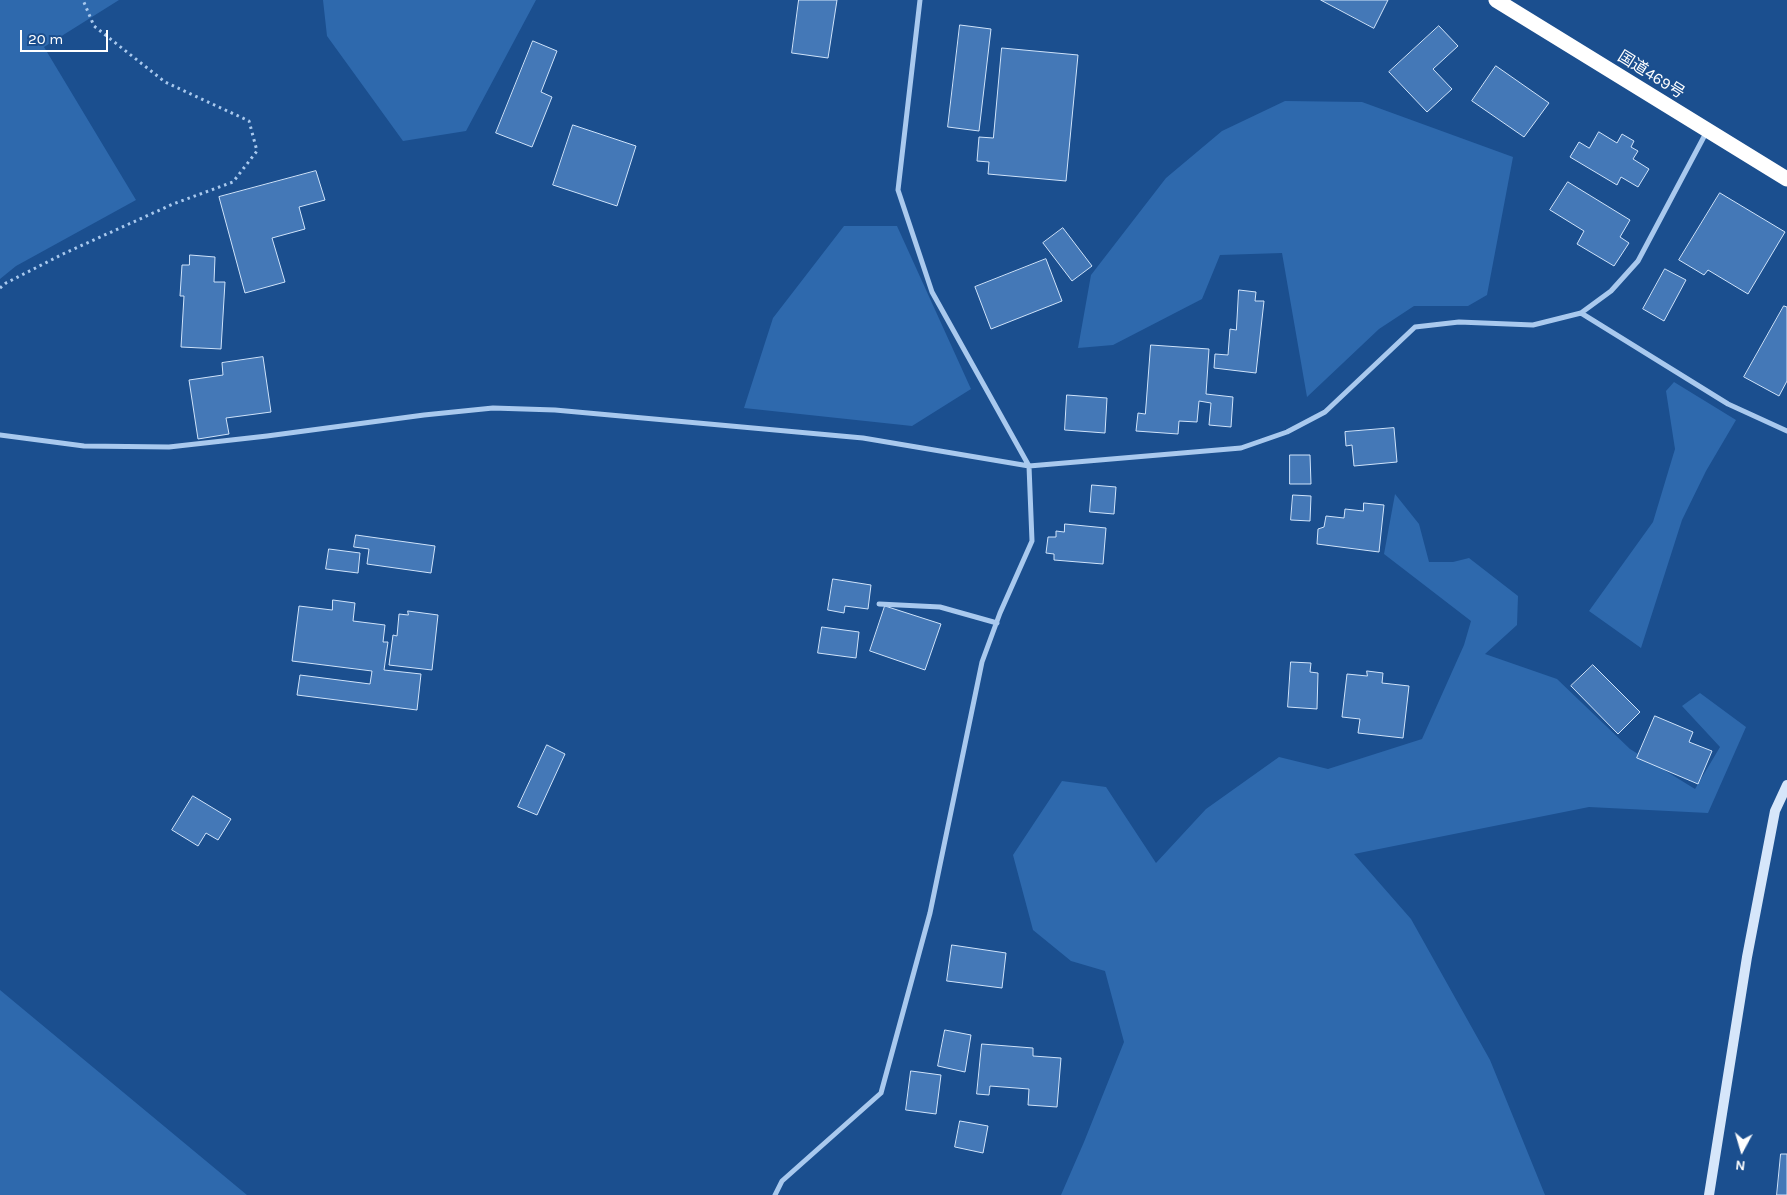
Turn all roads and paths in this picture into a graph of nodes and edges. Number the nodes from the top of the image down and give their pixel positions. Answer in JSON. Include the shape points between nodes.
{"nodes":[{"id":1,"x":83,"y":0,"type":"edge"},
{"id":2,"x":920,"y":0,"type":"edge"},
{"id":3,"x":1496,"y":0,"type":"edge"},
{"id":4,"x":1707,"y":131,"type":"junction"},
{"id":5,"x":1787,"y":180,"type":"edge"},
{"id":6,"x":0,"y":288,"type":"edge"},
{"id":7,"x":1581,"y":313,"type":"junction"},
{"id":8,"x":1787,"y":432,"type":"edge"},
{"id":9,"x":0,"y":434,"type":"edge"},
{"id":10,"x":1029,"y":466,"type":"junction"},
{"id":11,"x":879,"y":604,"type":"dead end"},
{"id":12,"x":996,"y":623,"type":"junction"},
{"id":13,"x":1787,"y":784,"type":"edge"},
{"id":14,"x":775,"y":1195,"type":"edge"},
{"id":15,"x":1709,"y":1195,"type":"edge"}],
"edges":[{"from":1,"to":6,"type":"path","via":[[94,26],[165,82],[248,121],[257,151],[232,182],[119,228]]},
{"from":2,"to":10,"type":"street","via":[[898,190],[932,292]]},
{"from":3,"to":4,"type":"highway","name":"国道469号"},
{"from":4,"to":5,"type":"highway","name":"国道469号"},
{"from":4,"to":7,"type":"street","via":[[1638,260],[1611,291]]},
{"from":7,"to":8,"type":"street","via":[[1728,404]]},
{"from":7,"to":10,"type":"street","via":[[1533,325],[1459,322],[1416,327],[1325,412],[1287,432],[1241,448]]},
{"from":9,"to":10,"type":"street","via":[[84,446],[169,447],[492,408],[554,410],[864,438]]},
{"from":10,"to":12,"type":"street","via":[[1032,541]]},
{"from":11,"to":12,"type":"street","via":[[940,607]]},
{"from":12,"to":14,"type":"street","via":[[982,662],[930,913],[881,1093],[782,1181]]},
{"from":13,"to":15,"type":"street","via":[[1775,811],[1747,957]]}]}
